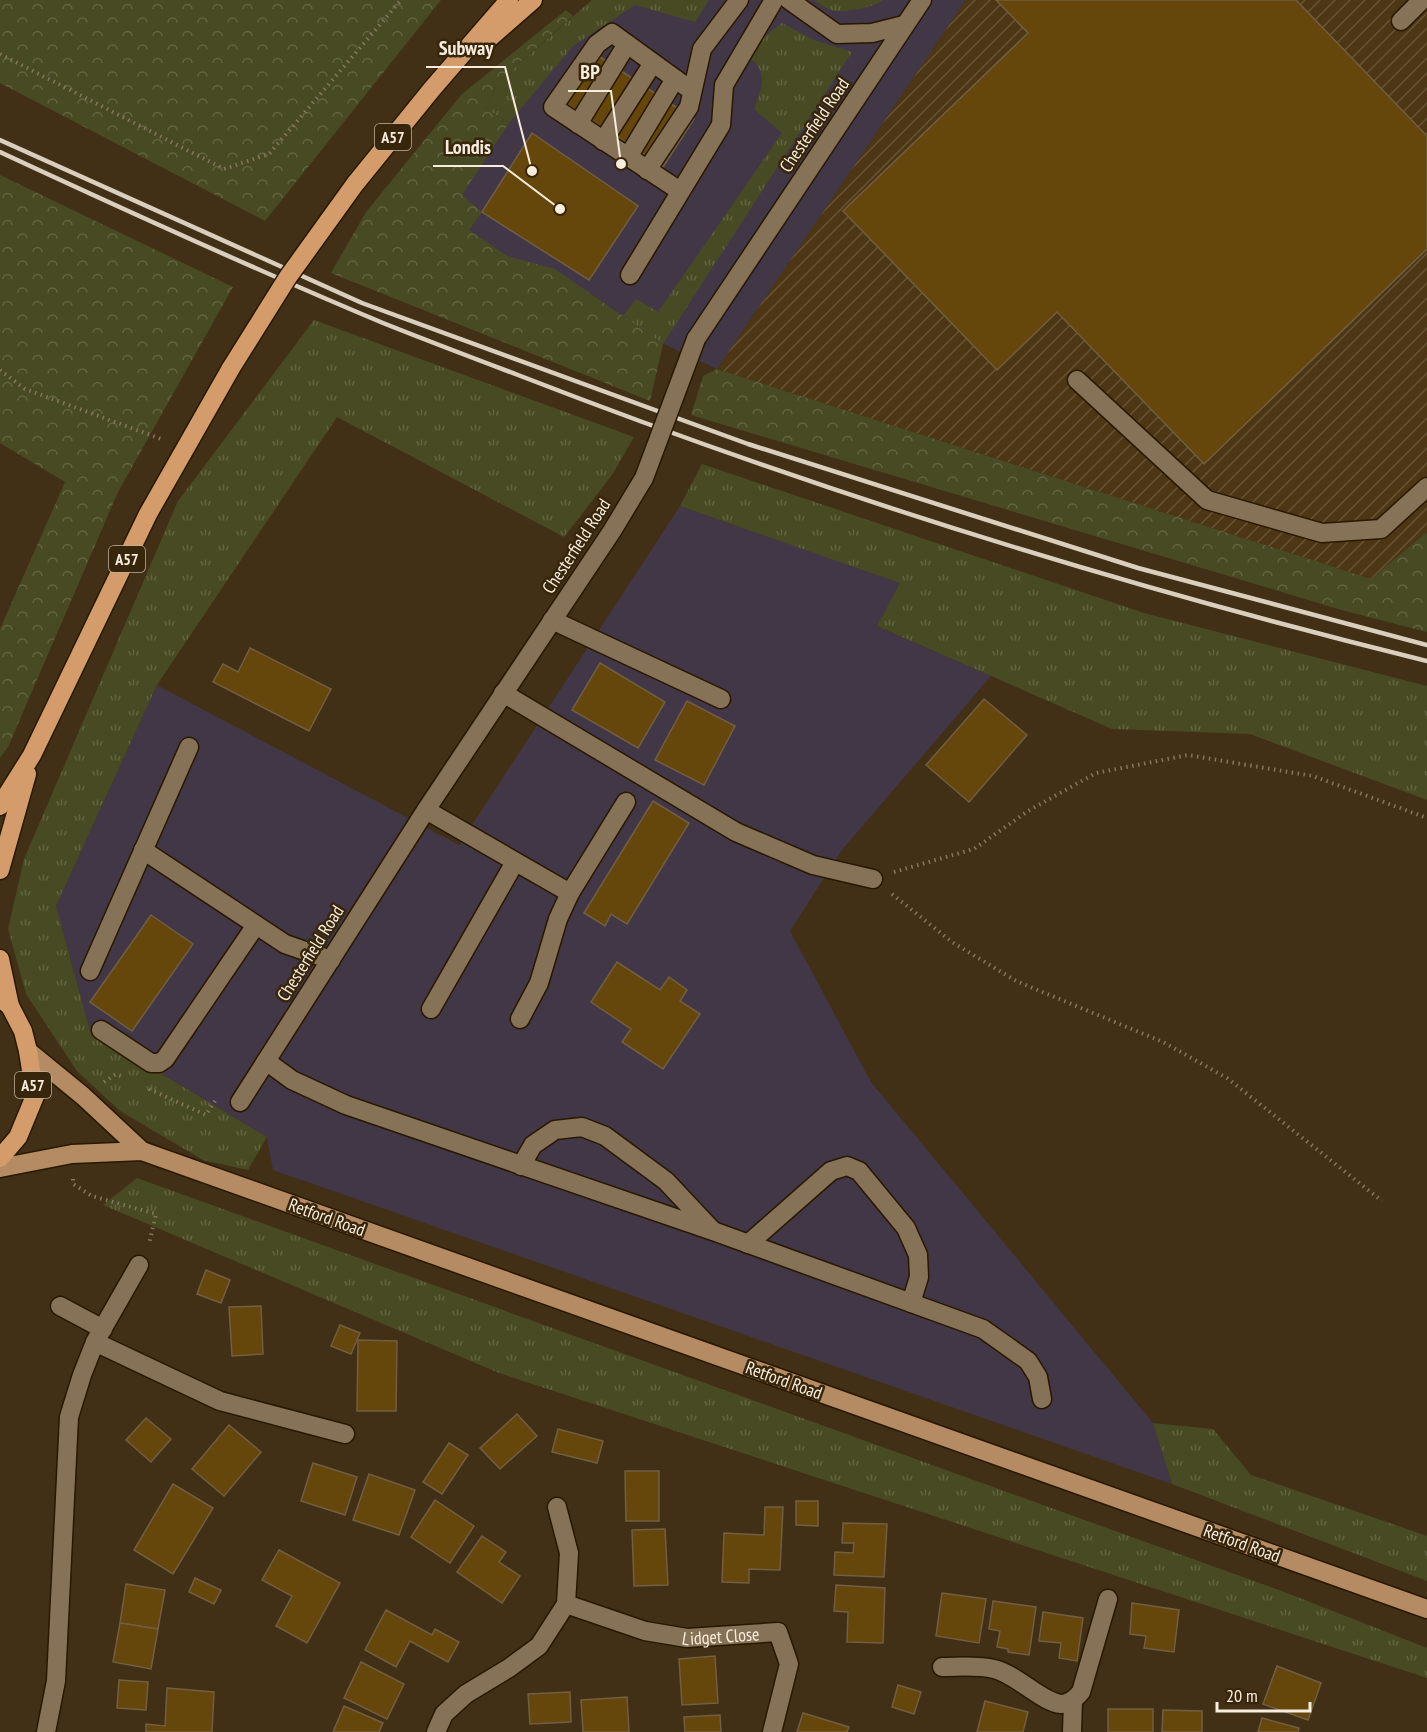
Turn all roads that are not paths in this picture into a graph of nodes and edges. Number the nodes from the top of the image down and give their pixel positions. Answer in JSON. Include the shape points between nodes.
{"nodes":[{"id":1,"x":509,"y":0,"type":"edge"},
{"id":2,"x":533,"y":0,"type":"edge"},
{"id":3,"x":739,"y":0,"type":"edge"},
{"id":4,"x":774,"y":0,"type":"edge"},
{"id":5,"x":789,"y":0,"type":"edge"},
{"id":6,"x":922,"y":0,"type":"edge"},
{"id":7,"x":1422,"y":0,"type":"edge"},
{"id":8,"x":1401,"y":21,"type":"dead end"},
{"id":9,"x":904,"y":25,"type":"junction"},
{"id":10,"x":627,"y":44,"type":"junction"},
{"id":11,"x":653,"y":63,"type":"junction"},
{"id":12,"x":675,"y":79,"type":"junction"},
{"id":13,"x":432,"y":89,"type":"junction"},
{"id":14,"x":692,"y":91,"type":"junction"},
{"id":15,"x":578,"y":124,"type":"junction"},
{"id":16,"x":603,"y":141,"type":"junction"},
{"id":17,"x":628,"y":157,"type":"junction"},
{"id":18,"x":647,"y":170,"type":"junction"},
{"id":19,"x":680,"y":191,"type":"junction"},
{"id":20,"x":630,"y":275,"type":"dead end"},
{"id":21,"x":1077,"y":380,"type":"dead end"},
{"id":22,"x":1427,"y":487,"type":"edge"},
{"id":23,"x":552,"y":620,"type":"junction"},
{"id":24,"x":502,"y":693,"type":"junction"},
{"id":25,"x":721,"y":699,"type":"dead end"},
{"id":26,"x":189,"y":747,"type":"dead end"},
{"id":27,"x":32,"y":755,"type":"junction"},
{"id":28,"x":626,"y":802,"type":"dead end"},
{"id":29,"x":0,"y":806,"type":"edge"},
{"id":30,"x":426,"y":810,"type":"junction"},
{"id":31,"x":143,"y":850,"type":"junction"},
{"id":32,"x":515,"y":862,"type":"junction"},
{"id":33,"x":0,"y":870,"type":"edge"},
{"id":34,"x":873,"y":879,"type":"road end"},
{"id":35,"x":570,"y":893,"type":"junction"},
{"id":36,"x":256,"y":925,"type":"junction"},
{"id":37,"x":0,"y":959,"type":"edge"},
{"id":38,"x":331,"y":960,"type":"junction"},
{"id":39,"x":90,"y":971,"type":"dead end"},
{"id":40,"x":5,"y":1002,"type":"edge"},
{"id":41,"x":431,"y":1009,"type":"dead end"},
{"id":42,"x":520,"y":1020,"type":"dead end"},
{"id":43,"x":101,"y":1030,"type":"dead end"},
{"id":44,"x":28,"y":1050,"type":"junction"},
{"id":45,"x":266,"y":1061,"type":"junction"},
{"id":46,"x":240,"y":1102,"type":"road end"},
{"id":47,"x":142,"y":1151,"type":"junction"},
{"id":48,"x":0,"y":1158,"type":"edge"},
{"id":49,"x":521,"y":1166,"type":"junction"},
{"id":50,"x":0,"y":1168,"type":"edge"},
{"id":51,"x":713,"y":1231,"type":"junction"},
{"id":52,"x":748,"y":1244,"type":"junction"},
{"id":53,"x":139,"y":1265,"type":"road end"},
{"id":54,"x":911,"y":1303,"type":"junction"},
{"id":55,"x":60,"y":1306,"type":"dead end"},
{"id":56,"x":99,"y":1336,"type":"junction"},
{"id":57,"x":1042,"y":1399,"type":"dead end"},
{"id":58,"x":345,"y":1434,"type":"dead end"},
{"id":59,"x":557,"y":1507,"type":"dead end"},
{"id":60,"x":1108,"y":1599,"type":"dead end"},
{"id":61,"x":566,"y":1604,"type":"junction"},
{"id":62,"x":1427,"y":1609,"type":"edge"},
{"id":63,"x":942,"y":1667,"type":"dead end"},
{"id":64,"x":1073,"y":1701,"type":"junction"},
{"id":65,"x":46,"y":1732,"type":"edge"},
{"id":66,"x":436,"y":1732,"type":"edge"},
{"id":67,"x":772,"y":1732,"type":"edge"},
{"id":68,"x":1072,"y":1732,"type":"edge"}],
"edges":[{"from":1,"to":13,"type":"highway","number":"A57"},
{"from":2,"to":13,"type":"highway","number":"A57"},
{"from":3,"to":14,"type":"street","via":[[702,49]]},
{"from":4,"to":19,"type":"street","via":[[724,85],[721,125]]},
{"from":5,"to":9,"type":"street","via":[[837,34],[872,33]]},
{"from":6,"to":9,"type":"street","name":"Chesterfield Road"},
{"from":7,"to":8,"type":"street"},
{"from":9,"to":23,"type":"street","name":"Chesterfield Road","bridge":true,"via":[[696,339],[644,478]]},
{"from":10,"to":11,"type":"street"},
{"from":10,"to":15,"type":"street"},
{"from":10,"to":15,"type":"street","via":[[612,33],[597,44],[553,107]]},
{"from":11,"to":12,"type":"street"},
{"from":11,"to":16,"type":"street"},
{"from":12,"to":14,"type":"street"},
{"from":12,"to":17,"type":"street"},
{"from":13,"to":27,"type":"highway","number":"A57","bridge":true,"via":[[355,184],[288,278],[231,368],[148,514]]},
{"from":14,"to":18,"type":"street","via":[[689,106]]},
{"from":15,"to":16,"type":"street"},
{"from":16,"to":17,"type":"street"},
{"from":17,"to":18,"type":"street"},
{"from":18,"to":19,"type":"street"},
{"from":19,"to":20,"type":"street"},
{"from":21,"to":22,"type":"street","via":[[1207,500],[1322,533],[1382,528]]},
{"from":23,"to":24,"type":"street","name":"Chesterfield Road"},
{"from":23,"to":25,"type":"street"},
{"from":24,"to":30,"type":"street","name":"Chesterfield Road"},
{"from":24,"to":34,"type":"street","via":[[736,832],[813,864]]},
{"from":26,"to":31,"type":"street"},
{"from":27,"to":29,"type":"highway","number":"A57"},
{"from":27,"to":33,"type":"highway","number":"A57"},
{"from":28,"to":35,"type":"street"},
{"from":30,"to":32,"type":"street"},
{"from":30,"to":38,"type":"street","name":"Chesterfield Road"},
{"from":31,"to":36,"type":"street"},
{"from":31,"to":39,"type":"street"},
{"from":32,"to":35,"type":"street"},
{"from":32,"to":41,"type":"street"},
{"from":35,"to":42,"type":"street","via":[[558,919],[540,983]]},
{"from":36,"to":38,"type":"street","via":[[285,944]]},
{"from":36,"to":43,"type":"street","via":[[165,1059],[151,1063]]},
{"from":37,"to":40,"type":"highway","number":"A57"},
{"from":38,"to":45,"type":"street","name":"Chesterfield Road"},
{"from":40,"to":44,"type":"highway","number":"A57"},
{"from":44,"to":47,"type":"main road","name":"Retford Road"},
{"from":44,"to":48,"type":"highway","number":"A57","via":[[35,1096],[18,1137]]},
{"from":45,"to":46,"type":"street","name":"Chesterfield Road"},
{"from":45,"to":49,"type":"street","via":[[292,1080],[346,1105]]},
{"from":47,"to":50,"type":"main road","name":"Retford Road","via":[[72,1154]]},
{"from":47,"to":62,"type":"main road","name":"Retford Road"},
{"from":49,"to":51,"type":"street"},
{"from":49,"to":51,"type":"street","via":[[533,1145],[555,1130],[582,1127],[605,1136],[666,1181]]},
{"from":51,"to":52,"type":"street"},
{"from":52,"to":54,"type":"street"},
{"from":52,"to":54,"type":"street","via":[[831,1171],[847,1166],[859,1171],[906,1228],[918,1255],[919,1277]]},
{"from":53,"to":56,"type":"street"},
{"from":54,"to":57,"type":"street","via":[[983,1329],[1028,1361],[1038,1377]]},
{"from":55,"to":56,"type":"street"},
{"from":56,"to":58,"type":"street","via":[[220,1401]]},
{"from":56,"to":65,"type":"street","via":[[69,1417],[56,1681]]},
{"from":59,"to":61,"type":"street","via":[[568,1553]]},
{"from":60,"to":64,"type":"street","via":[[1081,1692]]},
{"from":61,"to":66,"type":"street","via":[[539,1646],[466,1694],[444,1714]]},
{"from":61,"to":67,"type":"street","name":"Lidget Close","via":[[645,1631],[687,1638],[778,1632],[789,1664]]},
{"from":63,"to":64,"type":"street","via":[[996,1669],[1050,1700],[1062,1704]]},
{"from":64,"to":68,"type":"street"}]}
